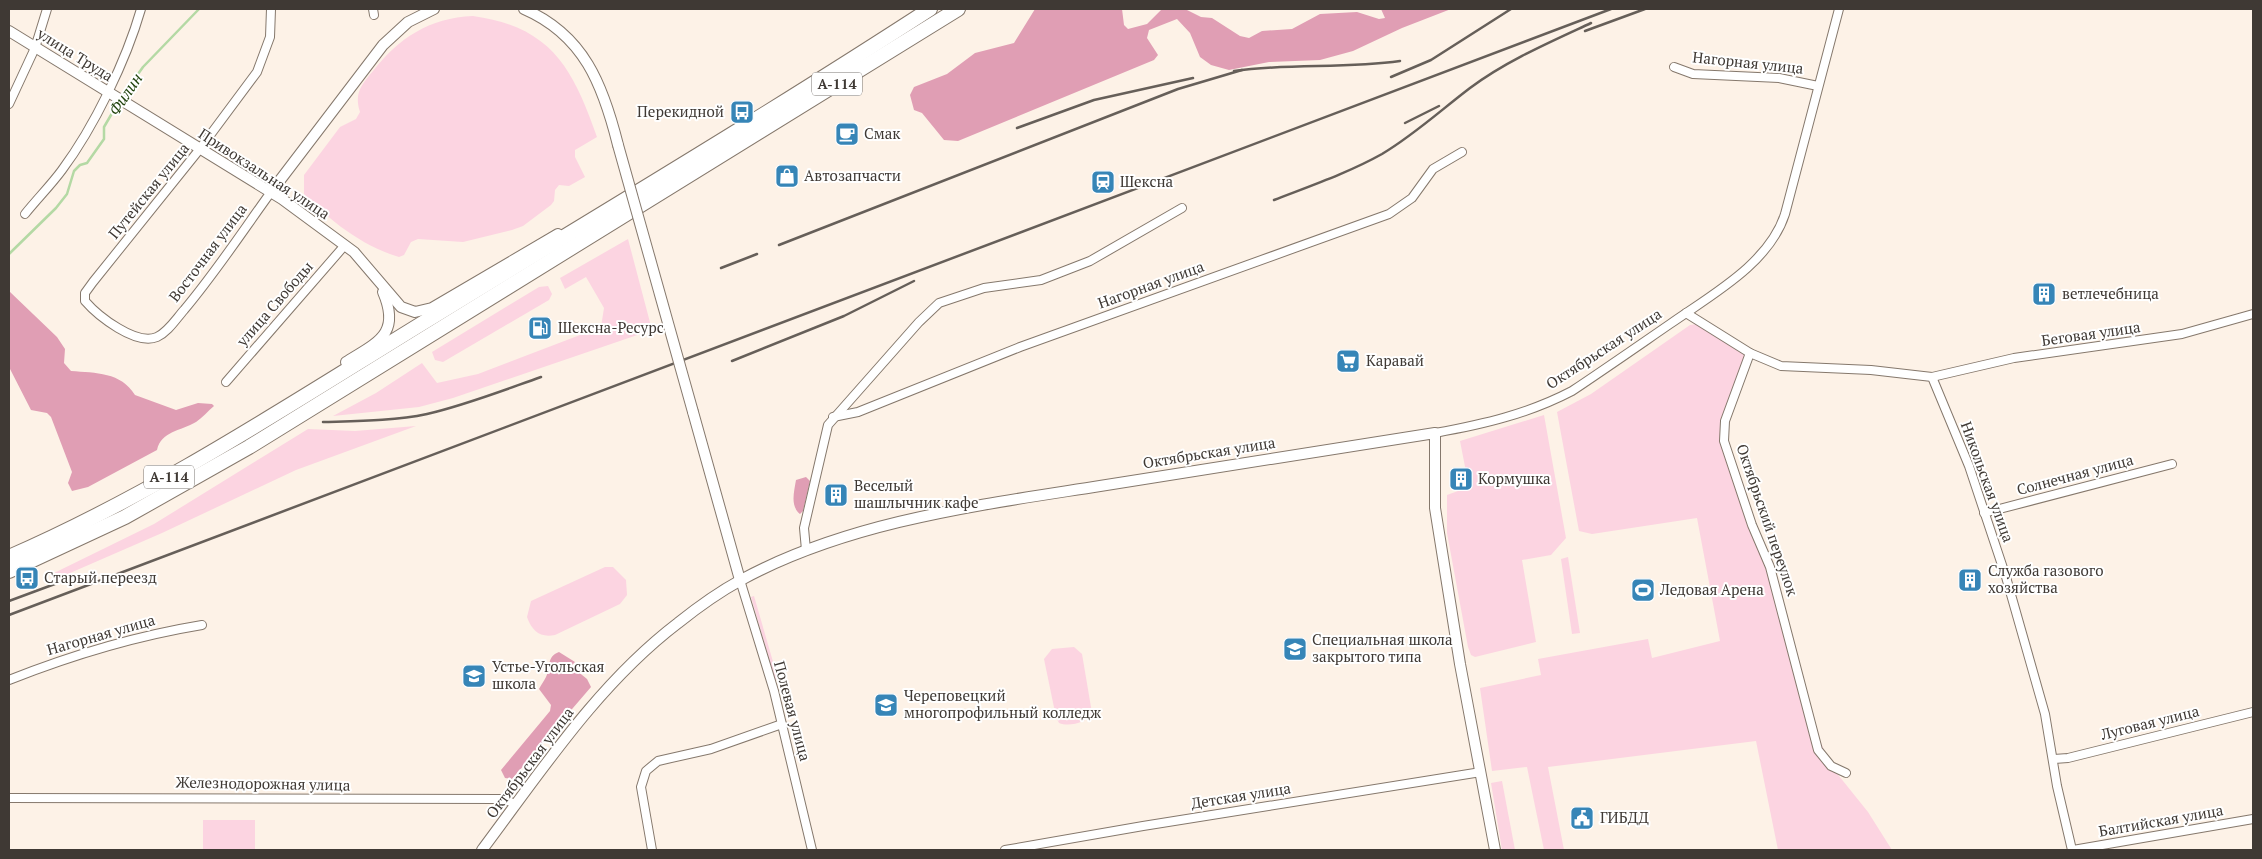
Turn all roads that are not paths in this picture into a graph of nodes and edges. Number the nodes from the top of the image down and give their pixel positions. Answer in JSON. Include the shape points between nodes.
{"nodes":[{"id":1,"x":46,"y":9,"type":"edge"},
{"id":2,"x":142,"y":9,"type":"edge"},
{"id":3,"x":271,"y":9,"type":"edge"},
{"id":4,"x":434,"y":9,"type":"edge"},
{"id":5,"x":524,"y":9,"type":"edge"},
{"id":6,"x":930,"y":9,"type":"edge"},
{"id":7,"x":958,"y":9,"type":"edge"},
{"id":8,"x":1839,"y":9,"type":"edge"},
{"id":9,"x":9,"y":31,"type":"edge"},
{"id":10,"x":35,"y":48,"type":"junction"},
{"id":11,"x":1674,"y":67,"type":"dead end"},
{"id":12,"x":1818,"y":86,"type":"junction"},
{"id":13,"x":112,"y":96,"type":"junction"},
{"id":14,"x":9,"y":104,"type":"edge"},
{"id":15,"x":126,"y":104,"type":"joint"},
{"id":16,"x":199,"y":150,"type":"junction"},
{"id":17,"x":1462,"y":152,"type":"dead end"},
{"id":18,"x":271,"y":192,"type":"junction"},
{"id":19,"x":1182,"y":208,"type":"dead end"},
{"id":20,"x":604,"y":212,"type":"junction"},
{"id":21,"x":25,"y":214,"type":"dead end"},
{"id":22,"x":345,"y":245,"type":"junction"},
{"id":23,"x":378,"y":280,"type":"junction"},
{"id":24,"x":1686,"y":313,"type":"junction"},
{"id":25,"x":2253,"y":314,"type":"edge"},
{"id":26,"x":167,"y":330,"type":"joint"},
{"id":27,"x":1750,"y":353,"type":"junction"},
{"id":28,"x":1932,"y":377,"type":"junction"},
{"id":29,"x":226,"y":382,"type":"dead end"},
{"id":30,"x":833,"y":418,"type":"junction"},
{"id":31,"x":1435,"y":434,"type":"junction"},
{"id":32,"x":2172,"y":464,"type":"dead end"},
{"id":33,"x":1984,"y":513,"type":"junction"},
{"id":34,"x":99,"y":515,"type":"junction"},
{"id":35,"x":806,"y":550,"type":"junction"},
{"id":36,"x":9,"y":557,"type":"edge"},
{"id":37,"x":9,"y":571,"type":"edge"},
{"id":38,"x":740,"y":580,"type":"junction"},
{"id":39,"x":202,"y":625,"type":"dead end"},
{"id":40,"x":9,"y":680,"type":"edge"},
{"id":41,"x":2253,"y":712,"type":"edge"},
{"id":42,"x":782,"y":724,"type":"junction"},
{"id":43,"x":2054,"y":759,"type":"junction"},
{"id":44,"x":1481,"y":772,"type":"junction"},
{"id":45,"x":1846,"y":773,"type":"dead end"},
{"id":46,"x":9,"y":798,"type":"edge"},
{"id":47,"x":516,"y":804,"type":"junction"},
{"id":48,"x":2253,"y":819,"type":"edge"},
{"id":49,"x":482,"y":850,"type":"edge"},
{"id":50,"x":652,"y":850,"type":"edge"},
{"id":51,"x":812,"y":850,"type":"edge"},
{"id":52,"x":1005,"y":850,"type":"edge"},
{"id":53,"x":1494,"y":850,"type":"edge"},
{"id":54,"x":2072,"y":850,"type":"edge"}],
"edges":[{"from":1,"to":10,"type":"street"},
{"from":2,"to":13,"type":"street"},
{"from":3,"to":16,"type":"street","name":"Путейская улица","via":[[268,44],[257,72]]},
{"from":4,"to":18,"type":"street","via":[[408,22],[382,45]]},
{"from":5,"to":38,"type":"street","bridge":true,"via":[[556,26],[586,58],[604,98]]},
{"from":6,"to":20,"type":"highway","number":"А-114"},
{"from":7,"to":37,"type":"highway","number":"А-114","via":[[248,447],[125,517]]},
{"from":8,"to":12,"type":"street","name":"Октябрьская улица"},
{"from":9,"to":10,"type":"street","name":"улица Труда"},
{"from":10,"to":13,"type":"street","name":"улица Труда"},
{"from":10,"to":14,"type":"street"},
{"from":11,"to":12,"type":"street","name":"Нагорная улица","via":[[1693,74],[1779,78]]},
{"from":12,"to":24,"type":"street","name":"Октябрьская улица","via":[[1789,201],[1776,234],[1743,270]]},
{"from":13,"to":15,"type":"street","name":"улица Труда"},
{"from":13,"to":21,"type":"street","via":[[62,171]]},
{"from":15,"to":16,"type":"street","name":"Привокзальная улица"},
{"from":16,"to":18,"type":"street","name":"Привокзальная улица"},
{"from":16,"to":26,"type":"street","name":"Путейская улица","via":[[85,294],[85,301],[94,312],[144,340]]},
{"from":17,"to":30,"type":"street","name":"Нагорная улица","via":[[1433,169],[1412,198],[1389,214],[1020,347],[858,412]]},
{"from":18,"to":22,"type":"street","name":"Привокзальная улица"},
{"from":18,"to":26,"type":"street","name":"Восточная улица","via":[[208,282]]},
{"from":19,"to":30,"type":"street","via":[[1090,261],[1041,280],[984,288],[939,303]]},
{"from":20,"to":23,"type":"street","name":"Привокзальная улица","via":[[542,242],[423,311],[401,307]]},
{"from":20,"to":34,"type":"highway","number":"А-114","via":[[239,437]]},
{"from":22,"to":23,"type":"street","name":"Привокзальная улица"},
{"from":22,"to":29,"type":"street","name":"улица Свободы"},
{"from":23,"to":34,"type":"street","via":[[391,316],[388,330],[378,342]]},
{"from":24,"to":27,"type":"street"},
{"from":24,"to":31,"type":"street","name":"Октябрьская улица","via":[[1603,371],[1547,404],[1498,421]]},
{"from":25,"to":28,"type":"street","name":"Беговая улица","via":[[2182,334],[2014,358]]},
{"from":27,"to":28,"type":"street","via":[[1781,366],[1871,370]]},
{"from":27,"to":45,"type":"street","name":"Октябрьский переулок","via":[[1724,421],[1724,441],[1752,525],[1770,567],[1818,750],[1831,766]]},
{"from":28,"to":33,"type":"street","name":"Никольская улица","via":[[1969,466]]},
{"from":30,"to":35,"type":"street","via":[[825,433],[806,519]]},
{"from":31,"to":35,"type":"street","name":"Октябрьская улица","via":[[985,504],[856,533]]},
{"from":31,"to":44,"type":"street","via":[[1436,508],[1460,664]]},
{"from":32,"to":33,"type":"street","name":"Солнечная улица"},
{"from":33,"to":43,"type":"street","name":"Никольская улица","via":[[2045,714]]},
{"from":34,"to":36,"type":"highway","number":"А-114"},
{"from":35,"to":38,"type":"street","name":"Октябрьская улица"},
{"from":38,"to":42,"type":"street","name":"Полевая улица"},
{"from":38,"to":47,"type":"street","name":"Октябрьская улица","via":[[676,624],[611,686],[570,732]]},
{"from":39,"to":40,"type":"street","name":"Нагорная улица","via":[[150,633],[80,653]]},
{"from":41,"to":43,"type":"street","name":"Луговая улица"},
{"from":42,"to":50,"type":"street","via":[[650,766],[641,787]]},
{"from":42,"to":51,"type":"street","name":"Полевая улица"},
{"from":43,"to":54,"type":"street","name":"Никольская улица"},
{"from":44,"to":52,"type":"street","name":"Детская улица"},
{"from":44,"to":53,"type":"street"},
{"from":46,"to":47,"type":"street","name":"Железнодорожная улица","via":[[502,798]]},
{"from":47,"to":49,"type":"street","name":"Октябрьская улица"},
{"from":48,"to":54,"type":"street","name":"Балтийская улица"}]}
